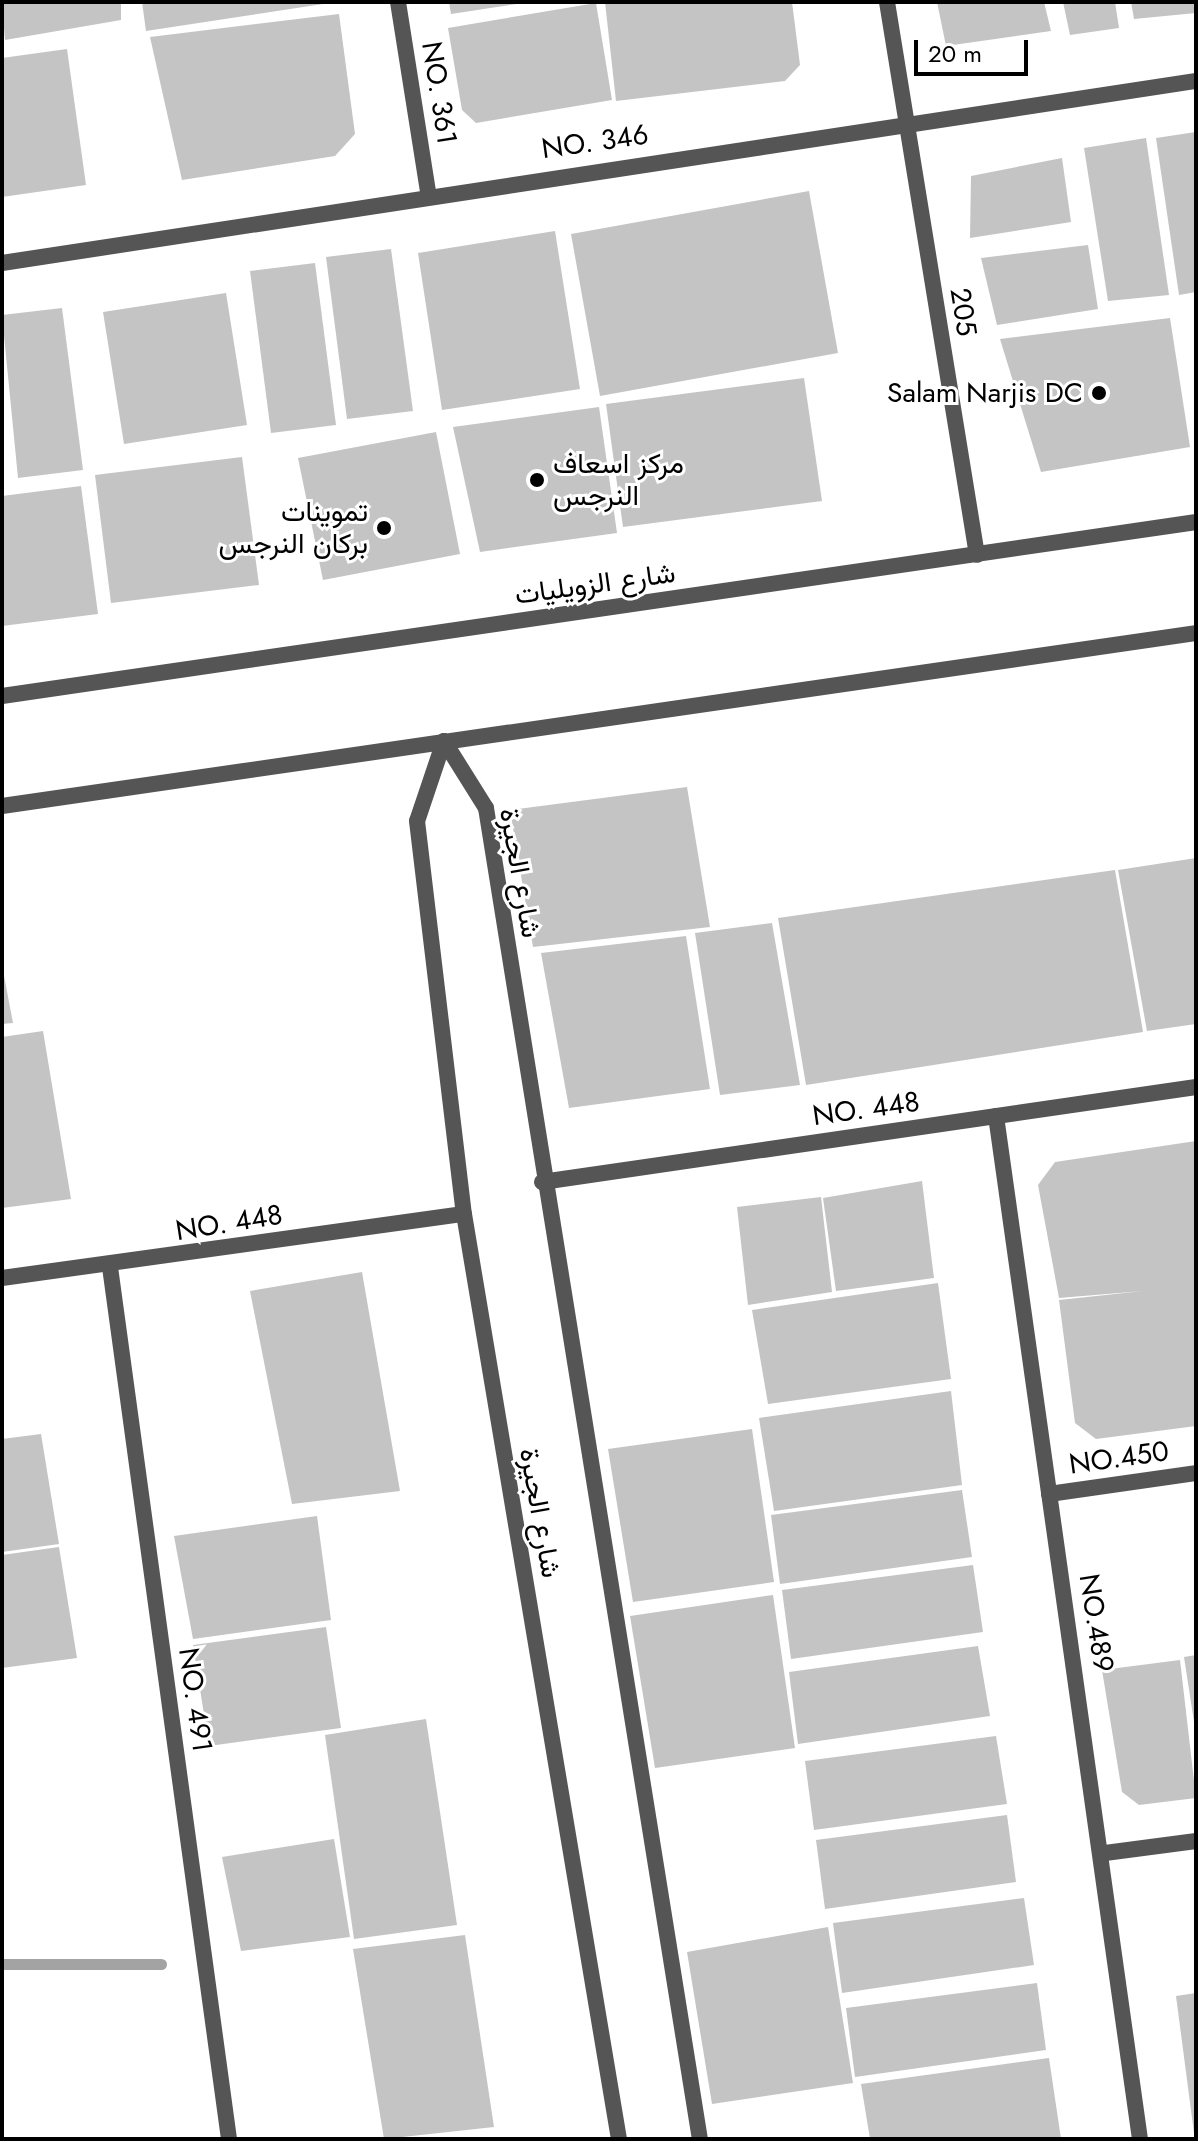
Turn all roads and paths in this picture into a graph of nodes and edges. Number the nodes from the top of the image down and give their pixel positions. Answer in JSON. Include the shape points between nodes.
{"nodes":[{"id":1,"x":398,"y":2,"type":"edge"},
{"id":2,"x":887,"y":2,"type":"edge"},
{"id":3,"x":1196,"y":81,"type":"edge"},
{"id":4,"x":906,"y":124,"type":"junction"},
{"id":5,"x":428,"y":192,"type":"junction"},
{"id":6,"x":2,"y":263,"type":"edge"},
{"id":7,"x":1196,"y":522,"type":"edge"},
{"id":8,"x":977,"y":555,"type":"junction"},
{"id":9,"x":1196,"y":633,"type":"edge"},
{"id":10,"x":2,"y":696,"type":"edge"},
{"id":11,"x":444,"y":741,"type":"junction"},
{"id":12,"x":2,"y":806,"type":"edge"},
{"id":13,"x":1196,"y":1087,"type":"edge"},
{"id":14,"x":996,"y":1116,"type":"junction"},
{"id":15,"x":542,"y":1182,"type":"junction"},
{"id":16,"x":464,"y":1214,"type":"junction"},
{"id":17,"x":110,"y":1267,"type":"junction"},
{"id":18,"x":2,"y":1278,"type":"edge"},
{"id":19,"x":1196,"y":1473,"type":"edge"},
{"id":20,"x":1049,"y":1494,"type":"junction"},
{"id":21,"x":1196,"y":1841,"type":"edge"},
{"id":22,"x":1105,"y":1853,"type":"junction"},
{"id":23,"x":229,"y":2139,"type":"edge"},
{"id":24,"x":619,"y":2139,"type":"edge"},
{"id":25,"x":700,"y":2139,"type":"edge"},
{"id":26,"x":1140,"y":2139,"type":"edge"}],
"edges":[{"from":1,"to":5,"type":"street","name":"NO. 361"},
{"from":2,"to":4,"type":"street","name":"205"},
{"from":3,"to":4,"type":"street","name":"NO. 346"},
{"from":4,"to":5,"type":"street","name":"NO. 346"},
{"from":4,"to":8,"type":"street","name":"205"},
{"from":5,"to":6,"type":"street","name":"NO. 346"},
{"from":7,"to":8,"type":"street","name":"شارع الزويليات"},
{"from":8,"to":10,"type":"street","name":"شارع الزويليات"},
{"from":9,"to":11,"type":"street"},
{"from":11,"to":12,"type":"street"},
{"from":11,"to":15,"type":"street","name":"شارع الجيرة","via":[[486,808]]},
{"from":11,"to":16,"type":"street","name":"شارع الجيرة","via":[[417,821]]},
{"from":13,"to":14,"type":"street","name":"NO. 448"},
{"from":14,"to":15,"type":"street","name":"NO. 448"},
{"from":14,"to":20,"type":"street","name":"NO.489"},
{"from":15,"to":25,"type":"street","name":"شارع الجيرة"},
{"from":16,"to":17,"type":"street","name":"NO. 448"},
{"from":16,"to":24,"type":"street","name":"شارع الجيرة"},
{"from":17,"to":18,"type":"street","name":"NO. 448"},
{"from":17,"to":23,"type":"street","name":"NO. 491"},
{"from":19,"to":20,"type":"street","name":"NO.450"},
{"from":20,"to":22,"type":"street","name":"NO.489"},
{"from":21,"to":22,"type":"street"},
{"from":22,"to":26,"type":"street","name":"NO.489"}]}
